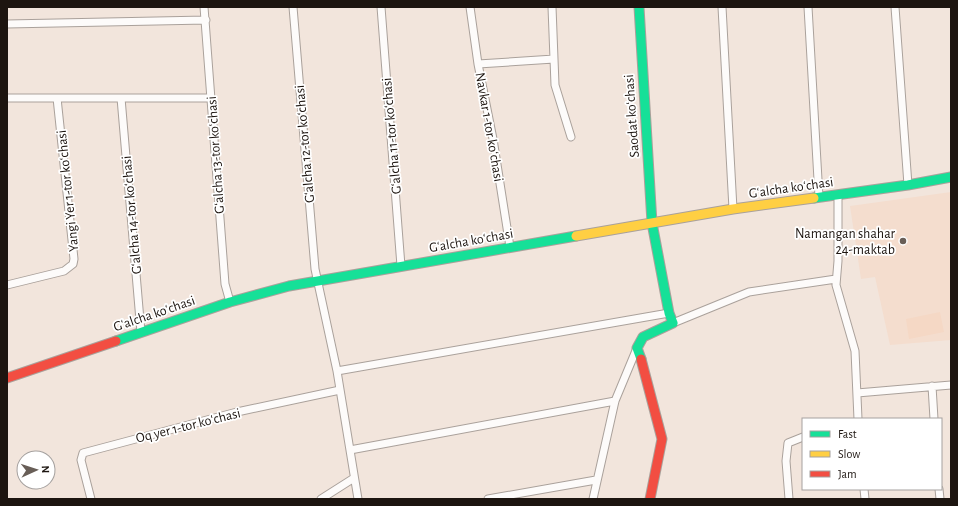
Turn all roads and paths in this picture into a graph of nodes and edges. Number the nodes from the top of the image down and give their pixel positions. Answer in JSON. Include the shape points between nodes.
{"nodes":[{"id":1,"x":204,"y":7,"type":"edge"},
{"id":2,"x":293,"y":7,"type":"edge"},
{"id":3,"x":381,"y":7,"type":"edge"},
{"id":4,"x":470,"y":7,"type":"edge"},
{"id":5,"x":552,"y":7,"type":"edge"},
{"id":6,"x":638,"y":7,"type":"edge"},
{"id":7,"x":722,"y":7,"type":"edge"},
{"id":8,"x":808,"y":7,"type":"edge"},
{"id":9,"x":895,"y":7,"type":"edge"},
{"id":10,"x":206,"y":20,"type":"junction"},
{"id":11,"x":7,"y":24,"type":"edge"},
{"id":12,"x":554,"y":59,"type":"junction"},
{"id":13,"x":478,"y":64,"type":"junction"},
{"id":14,"x":7,"y":98,"type":"edge"},
{"id":15,"x":57,"y":98,"type":"junction"},
{"id":16,"x":121,"y":98,"type":"junction"},
{"id":17,"x":211,"y":98,"type":"junction"},
{"id":18,"x":571,"y":137,"type":"dead end"},
{"id":19,"x":951,"y":177,"type":"edge"},
{"id":20,"x":908,"y":185,"type":"junction"},
{"id":21,"x":838,"y":195,"type":"junction"},
{"id":22,"x":819,"y":197,"type":"junction"},
{"id":23,"x":733,"y":209,"type":"junction"},
{"id":24,"x":652,"y":223,"type":"junction"},
{"id":25,"x":510,"y":247,"type":"junction"},
{"id":26,"x":401,"y":266,"type":"junction"},
{"id":27,"x":836,"y":280,"type":"junction"},
{"id":28,"x":317,"y":282,"type":"junction"},
{"id":29,"x":7,"y":283,"type":"edge"},
{"id":30,"x":230,"y":302,"type":"junction"},
{"id":31,"x":669,"y":313,"type":"junction"},
{"id":32,"x":673,"y":323,"type":"junction"},
{"id":33,"x":141,"y":332,"type":"junction"},
{"id":34,"x":637,"y":348,"type":"junction"},
{"id":35,"x":337,"y":371,"type":"junction"},
{"id":36,"x":7,"y":378,"type":"edge"},
{"id":37,"x":951,"y":385,"type":"edge"},
{"id":38,"x":932,"y":386,"type":"junction"},
{"id":39,"x":340,"y":390,"type":"junction"},
{"id":40,"x":857,"y":393,"type":"junction"},
{"id":41,"x":615,"y":401,"type":"junction"},
{"id":42,"x":858,"y":418,"type":"edge"},
{"id":43,"x":934,"y":418,"type":"edge"},
{"id":44,"x":802,"y":437,"type":"edge"},
{"id":45,"x":350,"y":450,"type":"junction"},
{"id":46,"x":354,"y":478,"type":"junction"},
{"id":47,"x":596,"y":480,"type":"junction"},
{"id":48,"x":91,"y":499,"type":"edge"},
{"id":49,"x":321,"y":499,"type":"edge"},
{"id":50,"x":358,"y":499,"type":"edge"},
{"id":51,"x":488,"y":499,"type":"edge"},
{"id":52,"x":593,"y":499,"type":"edge"},
{"id":53,"x":650,"y":499,"type":"edge"},
{"id":54,"x":789,"y":499,"type":"edge"}],
"edges":[{"from":1,"to":10,"type":"street","name":"Gʻalcha 13-tor koʻchasi"},
{"from":2,"to":28,"type":"street","name":"Gʻalcha 12-tor koʻchasi"},
{"from":3,"to":26,"type":"street","name":"Gʻalcha 11-tor koʻchasi"},
{"from":4,"to":13,"type":"street","name":"Navkar 1-tor koʻchasi"},
{"from":5,"to":12,"type":"street"},
{"from":6,"to":24,"type":"street","name":"Saodat koʻchasi"},
{"from":7,"to":23,"type":"street"},
{"from":8,"to":22,"type":"street"},
{"from":9,"to":20,"type":"street"},
{"from":10,"to":11,"type":"street"},
{"from":10,"to":17,"type":"street","name":"Gʻalcha 13-tor koʻchasi"},
{"from":12,"to":13,"type":"street"},
{"from":12,"to":18,"type":"street","via":[[555,85]]},
{"from":13,"to":25,"type":"street","name":"Navkar 1-tor koʻchasi"},
{"from":14,"to":15,"type":"street"},
{"from":15,"to":16,"type":"street"},
{"from":15,"to":29,"type":"street","name":"Yangi Yer 1-tor koʻchasi","via":[[73,264],[64,272]]},
{"from":16,"to":17,"type":"street"},
{"from":16,"to":33,"type":"street","name":"Gʻalcha 14-tor koʻchasi"},
{"from":17,"to":30,"type":"street","name":"Gʻalcha 13-tor koʻchasi","via":[[225,284]]},
{"from":19,"to":20,"type":"street","name":"Gʻalcha koʻchasi"},
{"from":20,"to":21,"type":"street","name":"Gʻalcha koʻchasi"},
{"from":21,"to":22,"type":"street","name":"Gʻalcha koʻchasi"},
{"from":21,"to":27,"type":"street"},
{"from":22,"to":23,"type":"street","name":"Gʻalcha koʻchasi"},
{"from":23,"to":24,"type":"street","name":"Gʻalcha koʻchasi"},
{"from":24,"to":25,"type":"street","name":"Gʻalcha koʻchasi"},
{"from":24,"to":31,"type":"street","name":"Saodat koʻchasi"},
{"from":25,"to":26,"type":"street","name":"Gʻalcha koʻchasi"},
{"from":26,"to":28,"type":"street","name":"Gʻalcha koʻchasi"},
{"from":27,"to":32,"type":"street","via":[[749,292]]},
{"from":27,"to":40,"type":"street","via":[[855,351]]},
{"from":28,"to":30,"type":"street","name":"Gʻalcha koʻchasi"},
{"from":28,"to":35,"type":"street","name":"Gʻalcha 12-tor koʻchasi"},
{"from":30,"to":33,"type":"street","name":"Gʻalcha koʻchasi"},
{"from":31,"to":32,"type":"street","name":"Saodat koʻchasi"},
{"from":31,"to":35,"type":"street"},
{"from":32,"to":34,"type":"street","via":[[643,337]]},
{"from":33,"to":36,"type":"street","name":"Gʻalcha koʻchasi"},
{"from":34,"to":41,"type":"street"},
{"from":34,"to":53,"type":"street","via":[[646,373],[662,440]]},
{"from":35,"to":39,"type":"street","name":"Gʻalcha 12-tor koʻchasi"},
{"from":37,"to":38,"type":"street"},
{"from":38,"to":40,"type":"street"},
{"from":38,"to":43,"type":"street"},
{"from":39,"to":45,"type":"street","name":"Gʻalcha 12-tor koʻchasi"},
{"from":39,"to":48,"type":"street","name":"Oq yer 1-tor koʻchasi","via":[[237,412],[83,453],[81,460]]},
{"from":40,"to":42,"type":"street"},
{"from":41,"to":45,"type":"street"},
{"from":41,"to":47,"type":"street"},
{"from":44,"to":54,"type":"street","via":[[788,443],[786,461]]},
{"from":45,"to":46,"type":"street","name":"Gʻalcha 12-tor koʻchasi"},
{"from":46,"to":49,"type":"street"},
{"from":46,"to":50,"type":"street","name":"Gʻalcha 12-tor koʻchasi"},
{"from":47,"to":51,"type":"street"},
{"from":47,"to":52,"type":"street"}]}
